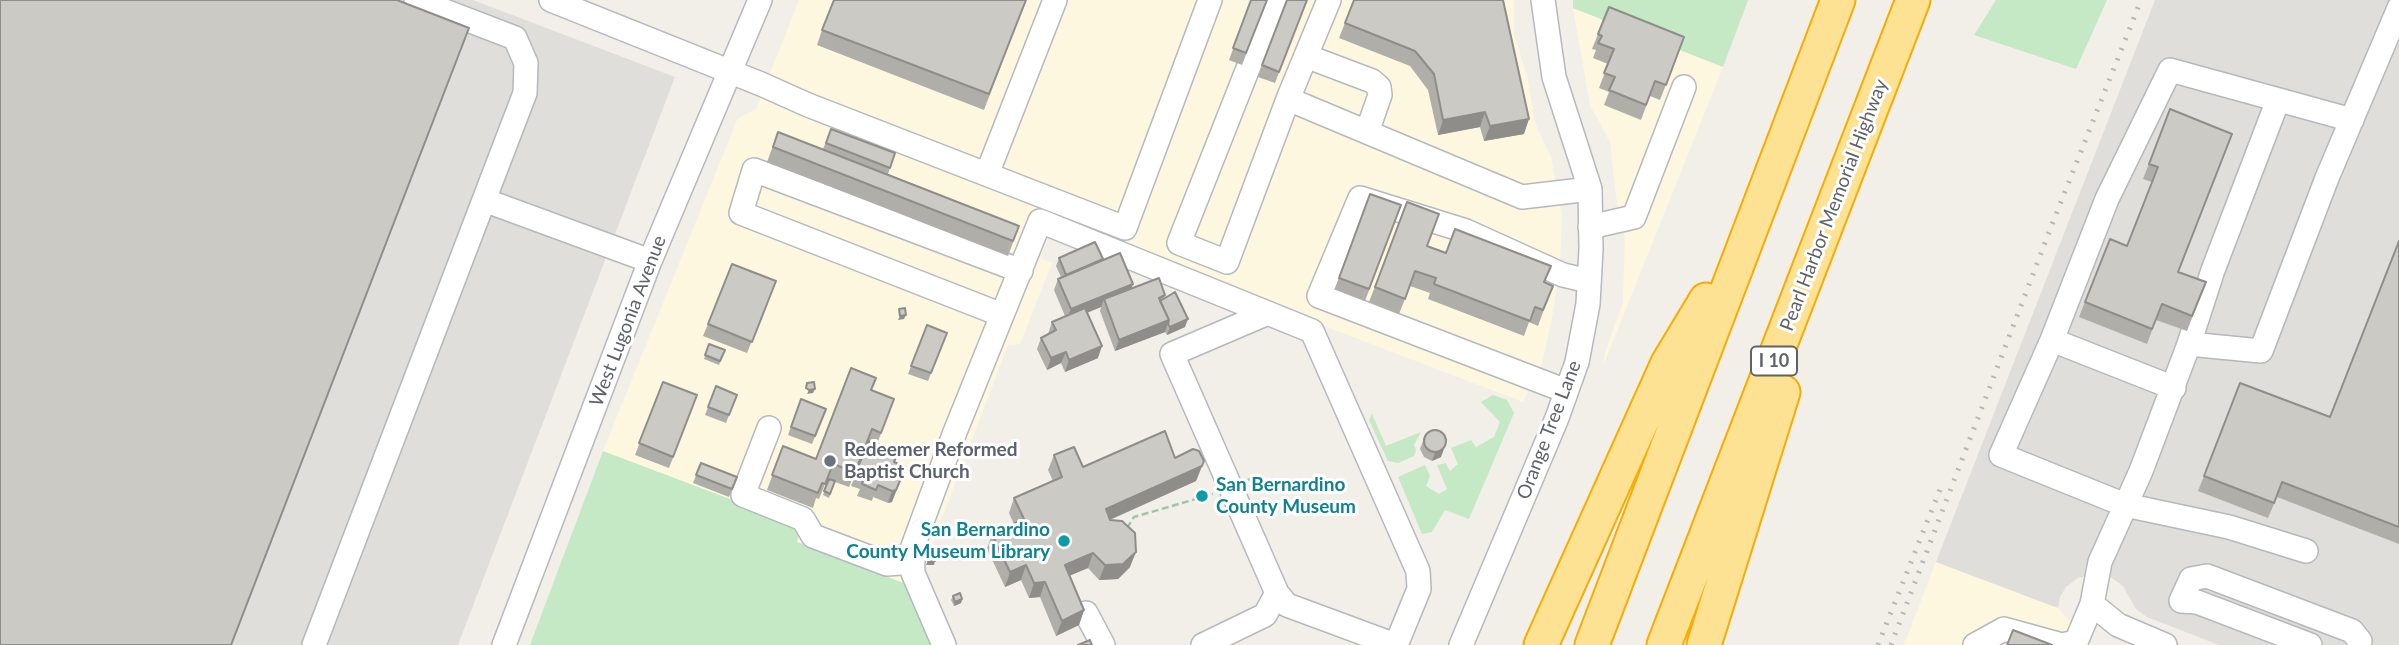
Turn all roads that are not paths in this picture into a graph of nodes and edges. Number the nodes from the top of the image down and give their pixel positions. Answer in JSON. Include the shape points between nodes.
{"nodes":[{"id":1,"x":416,"y":0,"type":"edge"},
{"id":2,"x":551,"y":0,"type":"edge"},
{"id":3,"x":760,"y":0,"type":"edge"},
{"id":4,"x":1055,"y":0,"type":"edge"},
{"id":5,"x":1210,"y":0,"type":"edge"},
{"id":6,"x":1275,"y":0,"type":"edge"},
{"id":7,"x":1329,"y":0,"type":"edge"},
{"id":8,"x":1543,"y":0,"type":"edge"},
{"id":9,"x":1838,"y":0,"type":"edge"},
{"id":10,"x":1913,"y":0,"type":"edge"},
{"id":11,"x":2399,"y":8,"type":"edge"},
{"id":12,"x":1306,"y":55,"type":"junction"},
{"id":13,"x":731,"y":72,"type":"junction"},
{"id":14,"x":1883,"y":76,"type":"junction"},
{"id":15,"x":1684,"y":87,"type":"dead end"},
{"id":16,"x":1288,"y":99,"type":"junction"},
{"id":17,"x":2278,"y":100,"type":"junction"},
{"id":18,"x":2352,"y":120,"type":"junction"},
{"id":19,"x":1367,"y":132,"type":"junction"},
{"id":20,"x":987,"y":174,"type":"junction"},
{"id":21,"x":1590,"y":189,"type":"junction"},
{"id":22,"x":484,"y":200,"type":"junction"},
{"id":23,"x":1590,"y":227,"type":"junction"},
{"id":24,"x":1748,"y":229,"type":"junction"},
{"id":25,"x":650,"y":261,"type":"junction"},
{"id":26,"x":1021,"y":271,"type":"junction"},
{"id":27,"x":1589,"y":281,"type":"junction"},
{"id":28,"x":1268,"y":313,"type":"junction"},
{"id":29,"x":1002,"y":315,"type":"junction"},
{"id":30,"x":2052,"y":340,"type":"junction"},
{"id":31,"x":2189,"y":344,"type":"junction"},
{"id":32,"x":2174,"y":388,"type":"junction"},
{"id":33,"x":1566,"y":391,"type":"junction"},
{"id":34,"x":769,"y":428,"type":"dead end"},
{"id":35,"x":2126,"y":505,"type":"junction"},
{"id":36,"x":2306,"y":551,"type":"dead end"},
{"id":37,"x":913,"y":562,"type":"junction"},
{"id":38,"x":1277,"y":593,"type":"junction"},
{"id":39,"x":2092,"y":604,"type":"junction"},
{"id":40,"x":1086,"y":613,"type":"dead end"},
{"id":41,"x":314,"y":645,"type":"edge"},
{"id":42,"x":504,"y":645,"type":"edge"},
{"id":43,"x":944,"y":645,"type":"edge"},
{"id":44,"x":1103,"y":645,"type":"edge"},
{"id":45,"x":1203,"y":645,"type":"edge"},
{"id":46,"x":1395,"y":645,"type":"edge"},
{"id":47,"x":1461,"y":645,"type":"edge"},
{"id":48,"x":1541,"y":645,"type":"edge"},
{"id":49,"x":1592,"y":645,"type":"edge"},
{"id":50,"x":1664,"y":645,"type":"edge"},
{"id":51,"x":1704,"y":645,"type":"edge"},
{"id":52,"x":1975,"y":645,"type":"edge"},
{"id":53,"x":2165,"y":645,"type":"edge"},
{"id":54,"x":2310,"y":645,"type":"edge"},
{"id":55,"x":2359,"y":645,"type":"edge"}],
"edges":[{"from":1,"to":22,"type":"street","via":[[515,38],[526,63],[525,93]]},
{"from":2,"to":13,"type":"street"},
{"from":3,"to":13,"type":"street","name":"West Lugonia Avenue"},
{"from":4,"to":20,"type":"street"},
{"from":5,"to":20,"type":"street","via":[[1125,228]]},
{"from":6,"to":16,"type":"street","via":[[1179,243],[1227,262]]},
{"from":7,"to":12,"type":"street"},
{"from":8,"to":21,"type":"street","name":"Orange Tree Lane","via":[[1554,77]]},
{"from":9,"to":24,"type":"highway"},
{"from":10,"to":14,"type":"highway","name":"Pearl Harbor Memorial Highway","number":"I 10"},
{"from":11,"to":18,"type":"street"},
{"from":12,"to":16,"type":"street"},
{"from":12,"to":19,"type":"street","via":[[1379,87]]},
{"from":13,"to":20,"type":"street"},
{"from":13,"to":25,"type":"street","name":"West Lugonia Avenue"},
{"from":14,"to":50,"type":"highway","name":"Pearl Harbor Memorial Highway","number":"I 10"},
{"from":14,"to":51,"type":"highway"},
{"from":15,"to":23,"type":"street","via":[[1634,217]]},
{"from":16,"to":19,"type":"street"},
{"from":17,"to":18,"type":"street"},
{"from":17,"to":30,"type":"street","via":[[2171,70],[2107,199]]},
{"from":17,"to":31,"type":"street"},
{"from":18,"to":31,"type":"street","via":[[2261,351]]},
{"from":19,"to":21,"type":"street","via":[[1522,197]]},
{"from":21,"to":23,"type":"street","name":"Orange Tree Lane"},
{"from":22,"to":25,"type":"street"},
{"from":22,"to":41,"type":"street"},
{"from":23,"to":27,"type":"street","name":"Orange Tree Lane"},
{"from":24,"to":48,"type":"highway","via":[[1668,363]]},
{"from":24,"to":49,"type":"highway"},
{"from":25,"to":42,"type":"street","name":"West Lugonia Avenue"},
{"from":26,"to":28,"type":"street","via":[[1040,221]]},
{"from":26,"to":29,"type":"street"},
{"from":26,"to":29,"type":"street","via":[[754,170],[741,214]]},
{"from":27,"to":33,"type":"street","name":"Orange Tree Lane","via":[[1577,362]]},
{"from":27,"to":33,"type":"street","via":[[1563,275],[1466,231],[1360,198],[1319,296]]},
{"from":28,"to":38,"type":"street","via":[[1172,355]]},
{"from":28,"to":46,"type":"street","via":[[1312,331],[1418,571],[1419,589]]},
{"from":29,"to":37,"type":"street","via":[[912,549]]},
{"from":30,"to":32,"type":"street"},
{"from":30,"to":35,"type":"street","via":[[2001,455]]},
{"from":31,"to":32,"type":"street"},
{"from":32,"to":35,"type":"street"},
{"from":33,"to":47,"type":"street","name":"Orange Tree Lane"},
{"from":34,"to":37,"type":"street","via":[[743,495],[803,519],[813,536],[887,564]]},
{"from":35,"to":36,"type":"street","via":[[2229,527]]},
{"from":35,"to":39,"type":"street","via":[[2100,562]]},
{"from":37,"to":43,"type":"street","via":[[913,573]]},
{"from":38,"to":45,"type":"street","via":[[1265,615]]},
{"from":38,"to":46,"type":"street","via":[[1287,605]]},
{"from":39,"to":52,"type":"street","via":[[2076,642],[2062,645],[2004,629]]},
{"from":39,"to":53,"type":"street","via":[[2118,625]]},
{"from":40,"to":44,"type":"street"},
{"from":54,"to":55,"type":"street","via":[[2197,602],[2181,601],[2191,579],[2207,576],[2352,631]]}]}
